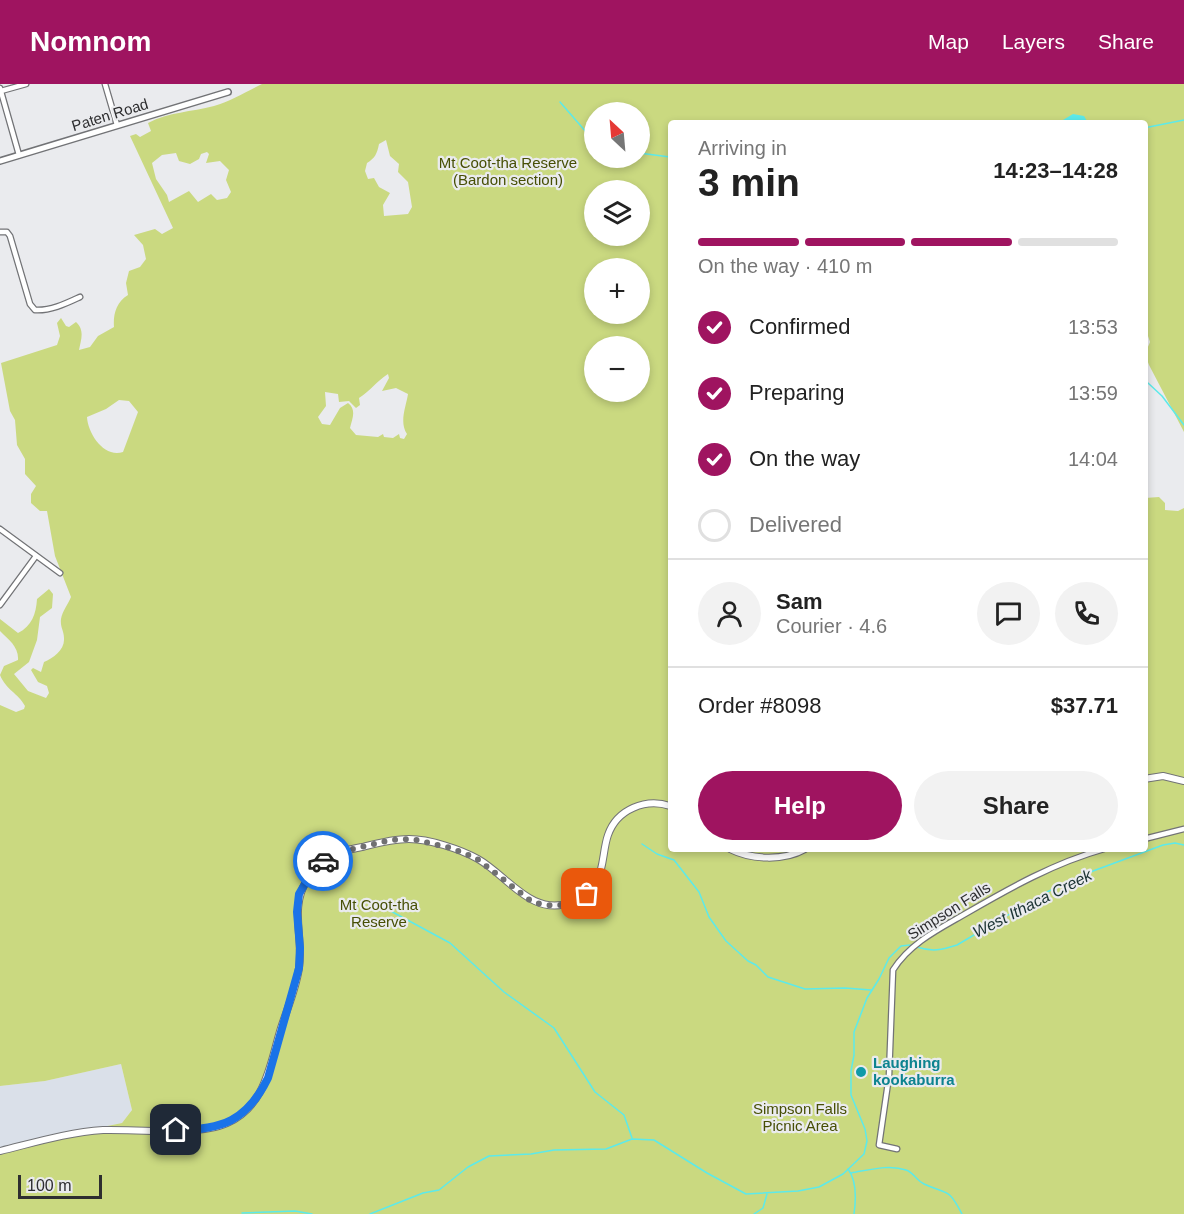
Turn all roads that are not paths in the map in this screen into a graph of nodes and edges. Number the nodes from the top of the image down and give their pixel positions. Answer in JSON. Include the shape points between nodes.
{"nodes":[{"id":1,"x":26,"y":84,"type":"edge"},
{"id":2,"x":105,"y":84,"type":"edge"},
{"id":3,"x":0,"y":90,"type":"edge"},
{"id":4,"x":228,"y":92,"type":"dead end"},
{"id":5,"x":117,"y":125,"type":"junction"},
{"id":6,"x":19,"y":155,"type":"junction"},
{"id":7,"x":0,"y":161,"type":"edge"},
{"id":8,"x":0,"y":232,"type":"edge"},
{"id":9,"x":80,"y":297,"type":"dead end"},
{"id":10,"x":0,"y":529,"type":"edge"},
{"id":11,"x":36,"y":556,"type":"junction"},
{"id":12,"x":60,"y":573,"type":"dead end"},
{"id":13,"x":0,"y":605,"type":"edge"},
{"id":14,"x":1148,"y":778,"type":"edge"},
{"id":15,"x":1184,"y":782,"type":"edge"},
{"id":16,"x":668,"y":806,"type":"edge"},
{"id":17,"x":1184,"y":829,"type":"edge"},
{"id":18,"x":1148,"y":838,"type":"edge"},
{"id":19,"x":740,"y":852,"type":"edge"},
{"id":20,"x":799,"y":852,"type":"edge"},
{"id":21,"x":1095,"y":852,"type":"edge"},
{"id":22,"x":897,"y":1149,"type":"dead end"},
{"id":23,"x":0,"y":1150,"type":"edge"}],
"edges":[{"from":1,"to":3,"type":"street"},
{"from":2,"to":5,"type":"street"},
{"from":3,"to":6,"type":"street"},
{"from":4,"to":5,"type":"street","name":"Paten Road"},
{"from":5,"to":6,"type":"street","name":"Paten Road"},
{"from":6,"to":7,"type":"street","name":"Paten Road"},
{"from":8,"to":9,"type":"street","via":[[9,236],[35,310]]},
{"from":10,"to":11,"type":"street"},
{"from":11,"to":12,"type":"street"},
{"from":11,"to":13,"type":"street"},
{"from":14,"to":15,"type":"main road","via":[[1163,776]]},
{"from":16,"to":23,"type":"main road","via":[[647,803],[618,818],[608,836],[596,882],[587,894],[558,906],[531,901],[486,864],[451,848],[412,839],[391,840],[336,854],[316,868],[299,894],[297,980],[268,1078],[244,1112],[209,1129],[101,1131]]},
{"from":17,"to":18,"type":"street"},
{"from":19,"to":20,"type":"main road","via":[[779,857]]},
{"from":21,"to":22,"type":"street","name":"Simpson Falls","via":[[1054,866],[1002,892],[932,933],[897,964],[893,970],[889,1076],[879,1145]]}]}
